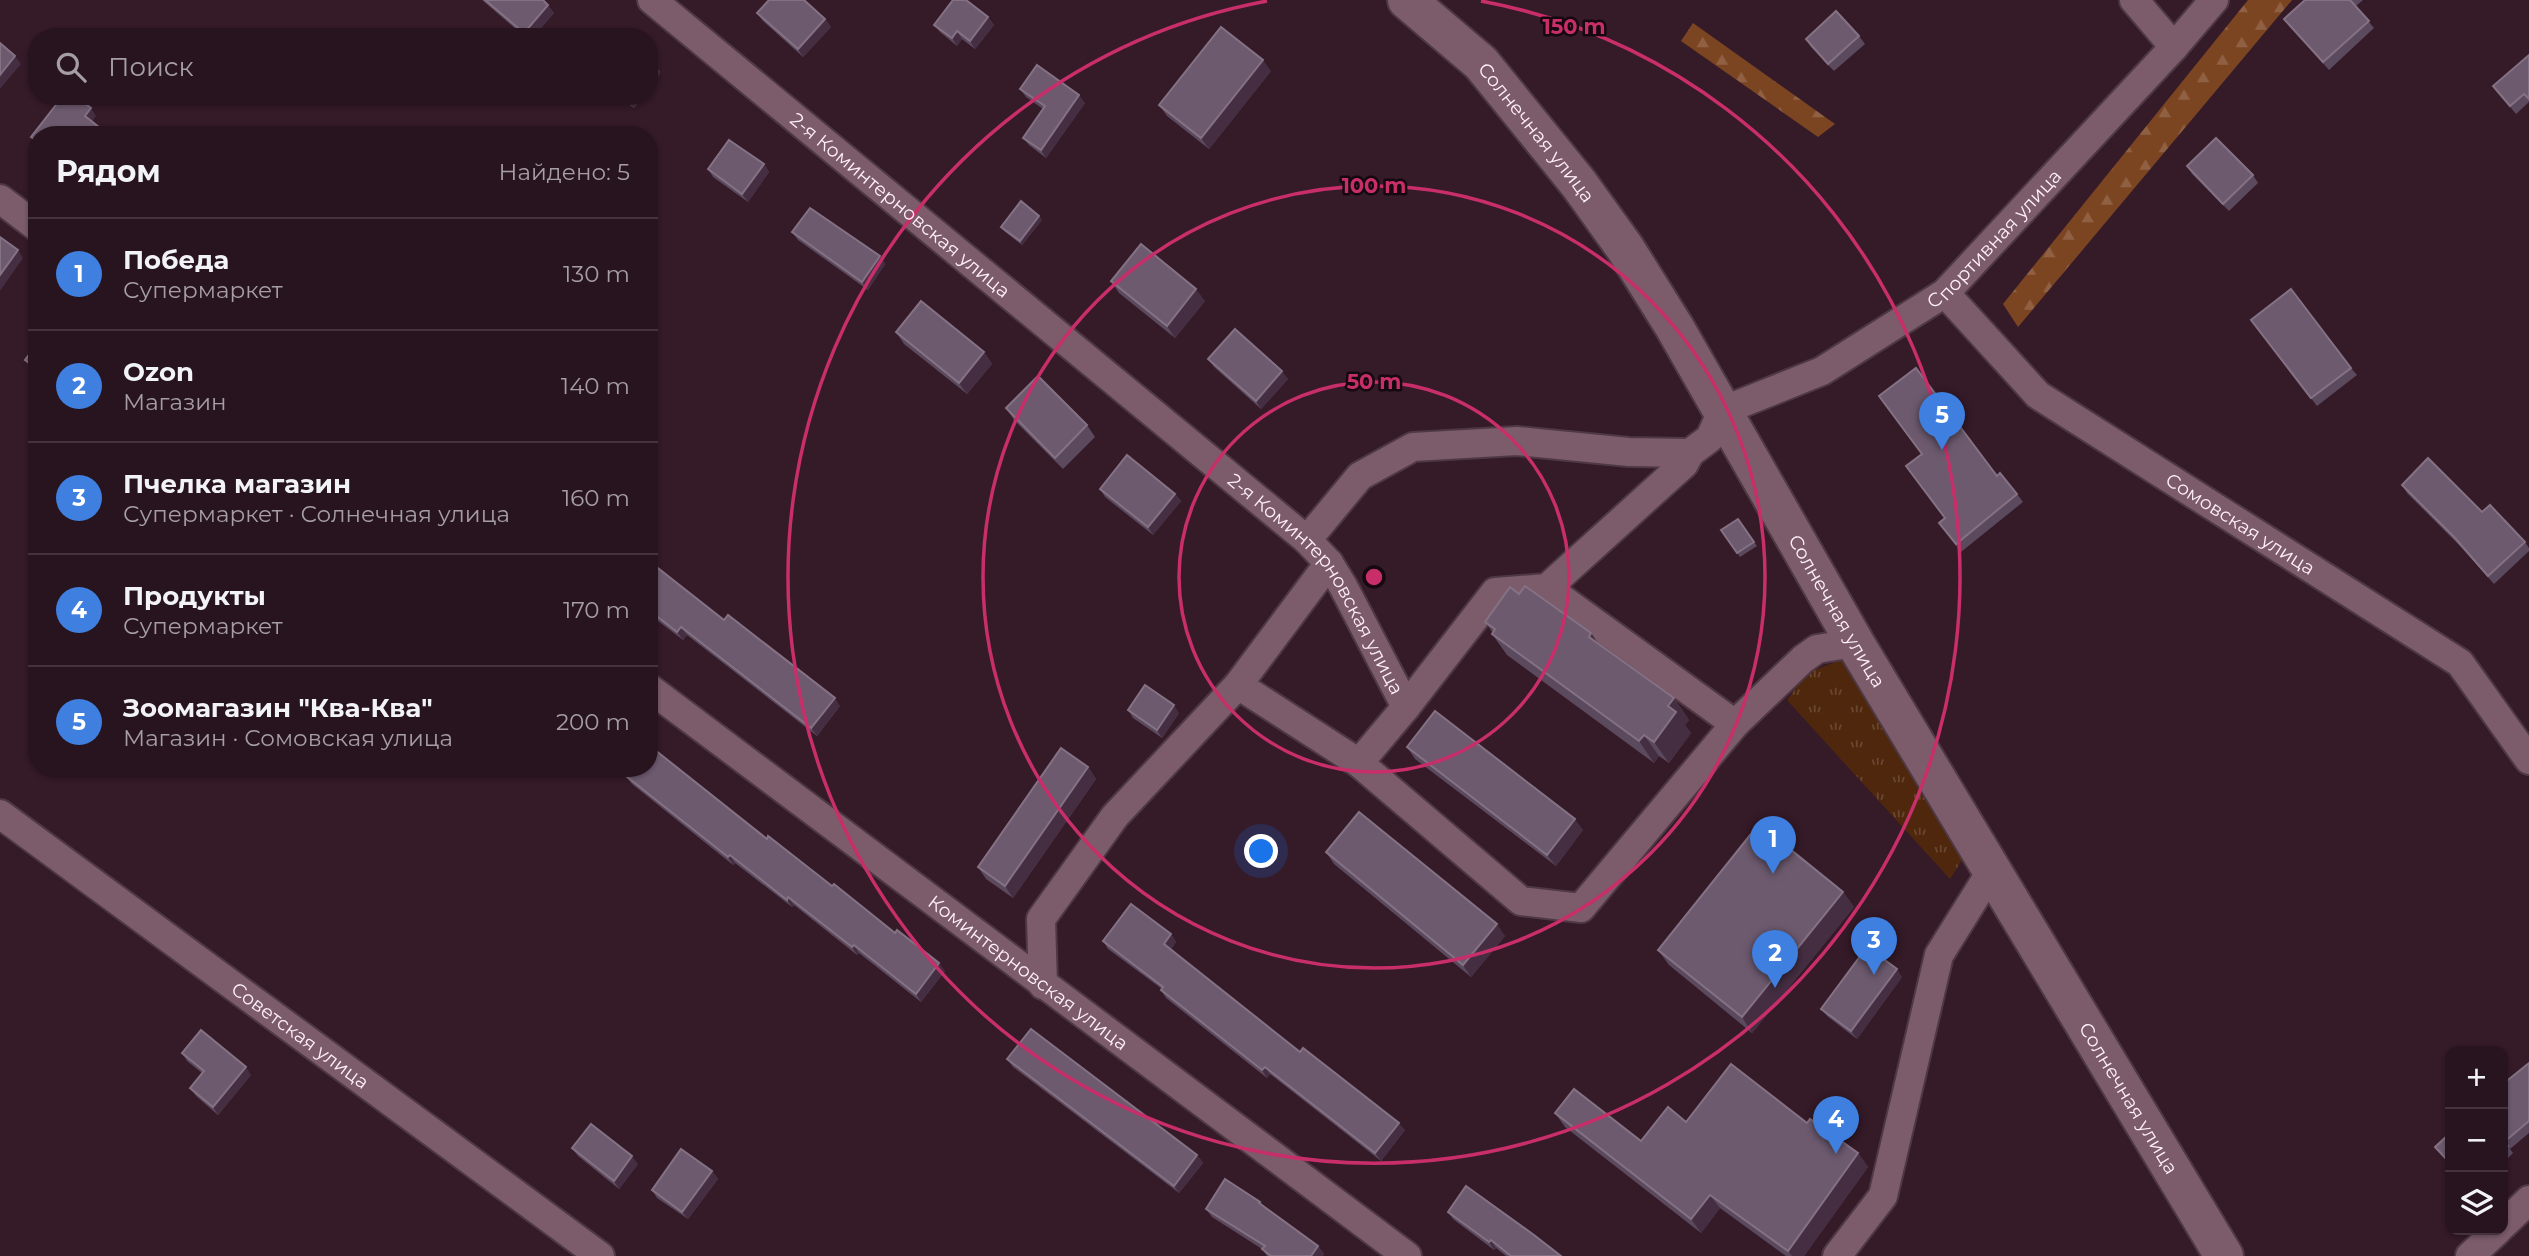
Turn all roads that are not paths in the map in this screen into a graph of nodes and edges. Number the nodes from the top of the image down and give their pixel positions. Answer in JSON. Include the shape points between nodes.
{"nodes":[{"id":1,"x":652,"y":0,"type":"edge"},
{"id":2,"x":1407,"y":0,"type":"edge"},
{"id":3,"x":2134,"y":0,"type":"edge"},
{"id":4,"x":2214,"y":0,"type":"edge"},
{"id":5,"x":2174,"y":47,"type":"junction"},
{"id":6,"x":0,"y":199,"type":"edge"},
{"id":7,"x":28,"y":220,"type":"edge"},
{"id":8,"x":1945,"y":293,"type":"junction"},
{"id":9,"x":1722,"y":411,"type":"junction"},
{"id":10,"x":1690,"y":453,"type":"junction"},
{"id":11,"x":1307,"y":540,"type":"junction"},
{"id":12,"x":1329,"y":563,"type":"junction"},
{"id":13,"x":1547,"y":588,"type":"junction"},
{"id":14,"x":1855,"y":643,"type":"junction"},
{"id":15,"x":1238,"y":685,"type":"junction"},
{"id":16,"x":658,"y":695,"type":"edge"},
{"id":17,"x":1406,"y":707,"type":"junction"},
{"id":18,"x":1735,"y":724,"type":"junction"},
{"id":19,"x":2529,"y":760,"type":"edge"},
{"id":20,"x":1360,"y":763,"type":"junction"},
{"id":21,"x":0,"y":814,"type":"edge"},
{"id":22,"x":1992,"y":870,"type":"junction"},
{"id":23,"x":1044,"y":985,"type":"junction"},
{"id":24,"x":2529,"y":1200,"type":"edge"},
{"id":25,"x":2508,"y":1220,"type":"edge"},
{"id":26,"x":2493,"y":1235,"type":"edge"},
{"id":27,"x":600,"y":1256,"type":"edge"},
{"id":28,"x":1407,"y":1256,"type":"edge"},
{"id":29,"x":1837,"y":1256,"type":"edge"},
{"id":30,"x":2224,"y":1256,"type":"edge"},
{"id":31,"x":2470,"y":1256,"type":"edge"}],
"edges":[{"from":1,"to":11,"type":"street","name":"2-я Коминтерновская улица"},
{"from":2,"to":9,"type":"street","name":"Солнечная улица","via":[[1481,63],[1579,184],[1625,247]]},
{"from":3,"to":5,"type":"street"},
{"from":4,"to":5,"type":"street","name":"Спортивная улица"},
{"from":5,"to":8,"type":"street","name":"Спортивная улица"},
{"from":6,"to":7,"type":"street"},
{"from":8,"to":9,"type":"street","name":"Спортивная улица","via":[[1822,371]]},
{"from":8,"to":19,"type":"street","name":"Сомовская улица","via":[[2038,395],[2460,663]]},
{"from":9,"to":10,"type":"street","via":[[1710,438]]},
{"from":9,"to":14,"type":"street","name":"Солнечная улица"},
{"from":10,"to":11,"type":"street","via":[[1517,441],[1413,447],[1360,476]]},
{"from":10,"to":13,"type":"street","via":[[1684,464]]},
{"from":11,"to":12,"type":"street","name":"2-я Коминтерновская улица"},
{"from":12,"to":15,"type":"street"},
{"from":12,"to":17,"type":"street","name":"2-я Коминтерновская улица"},
{"from":13,"to":17,"type":"street","via":[[1495,592]]},
{"from":13,"to":18,"type":"street"},
{"from":14,"to":18,"type":"street","via":[[1817,649]]},
{"from":14,"to":22,"type":"street","name":"Солнечная улица"},
{"from":15,"to":20,"type":"street"},
{"from":15,"to":23,"type":"street","via":[[1115,816],[1041,919]]},
{"from":16,"to":23,"type":"street","name":"Коминтерновская улица"},
{"from":17,"to":20,"type":"street","name":"2-я Коминтерновская улица"},
{"from":18,"to":20,"type":"street","via":[[1581,908],[1521,901]]},
{"from":21,"to":27,"type":"street","name":"Советская улица"},
{"from":22,"to":29,"type":"street","via":[[1939,955],[1883,1196]]},
{"from":22,"to":30,"type":"street","name":"Солнечная улица"},
{"from":23,"to":28,"type":"street","name":"Коминтерновская улица"},
{"from":24,"to":25,"type":"street"},
{"from":26,"to":31,"type":"street"}]}
